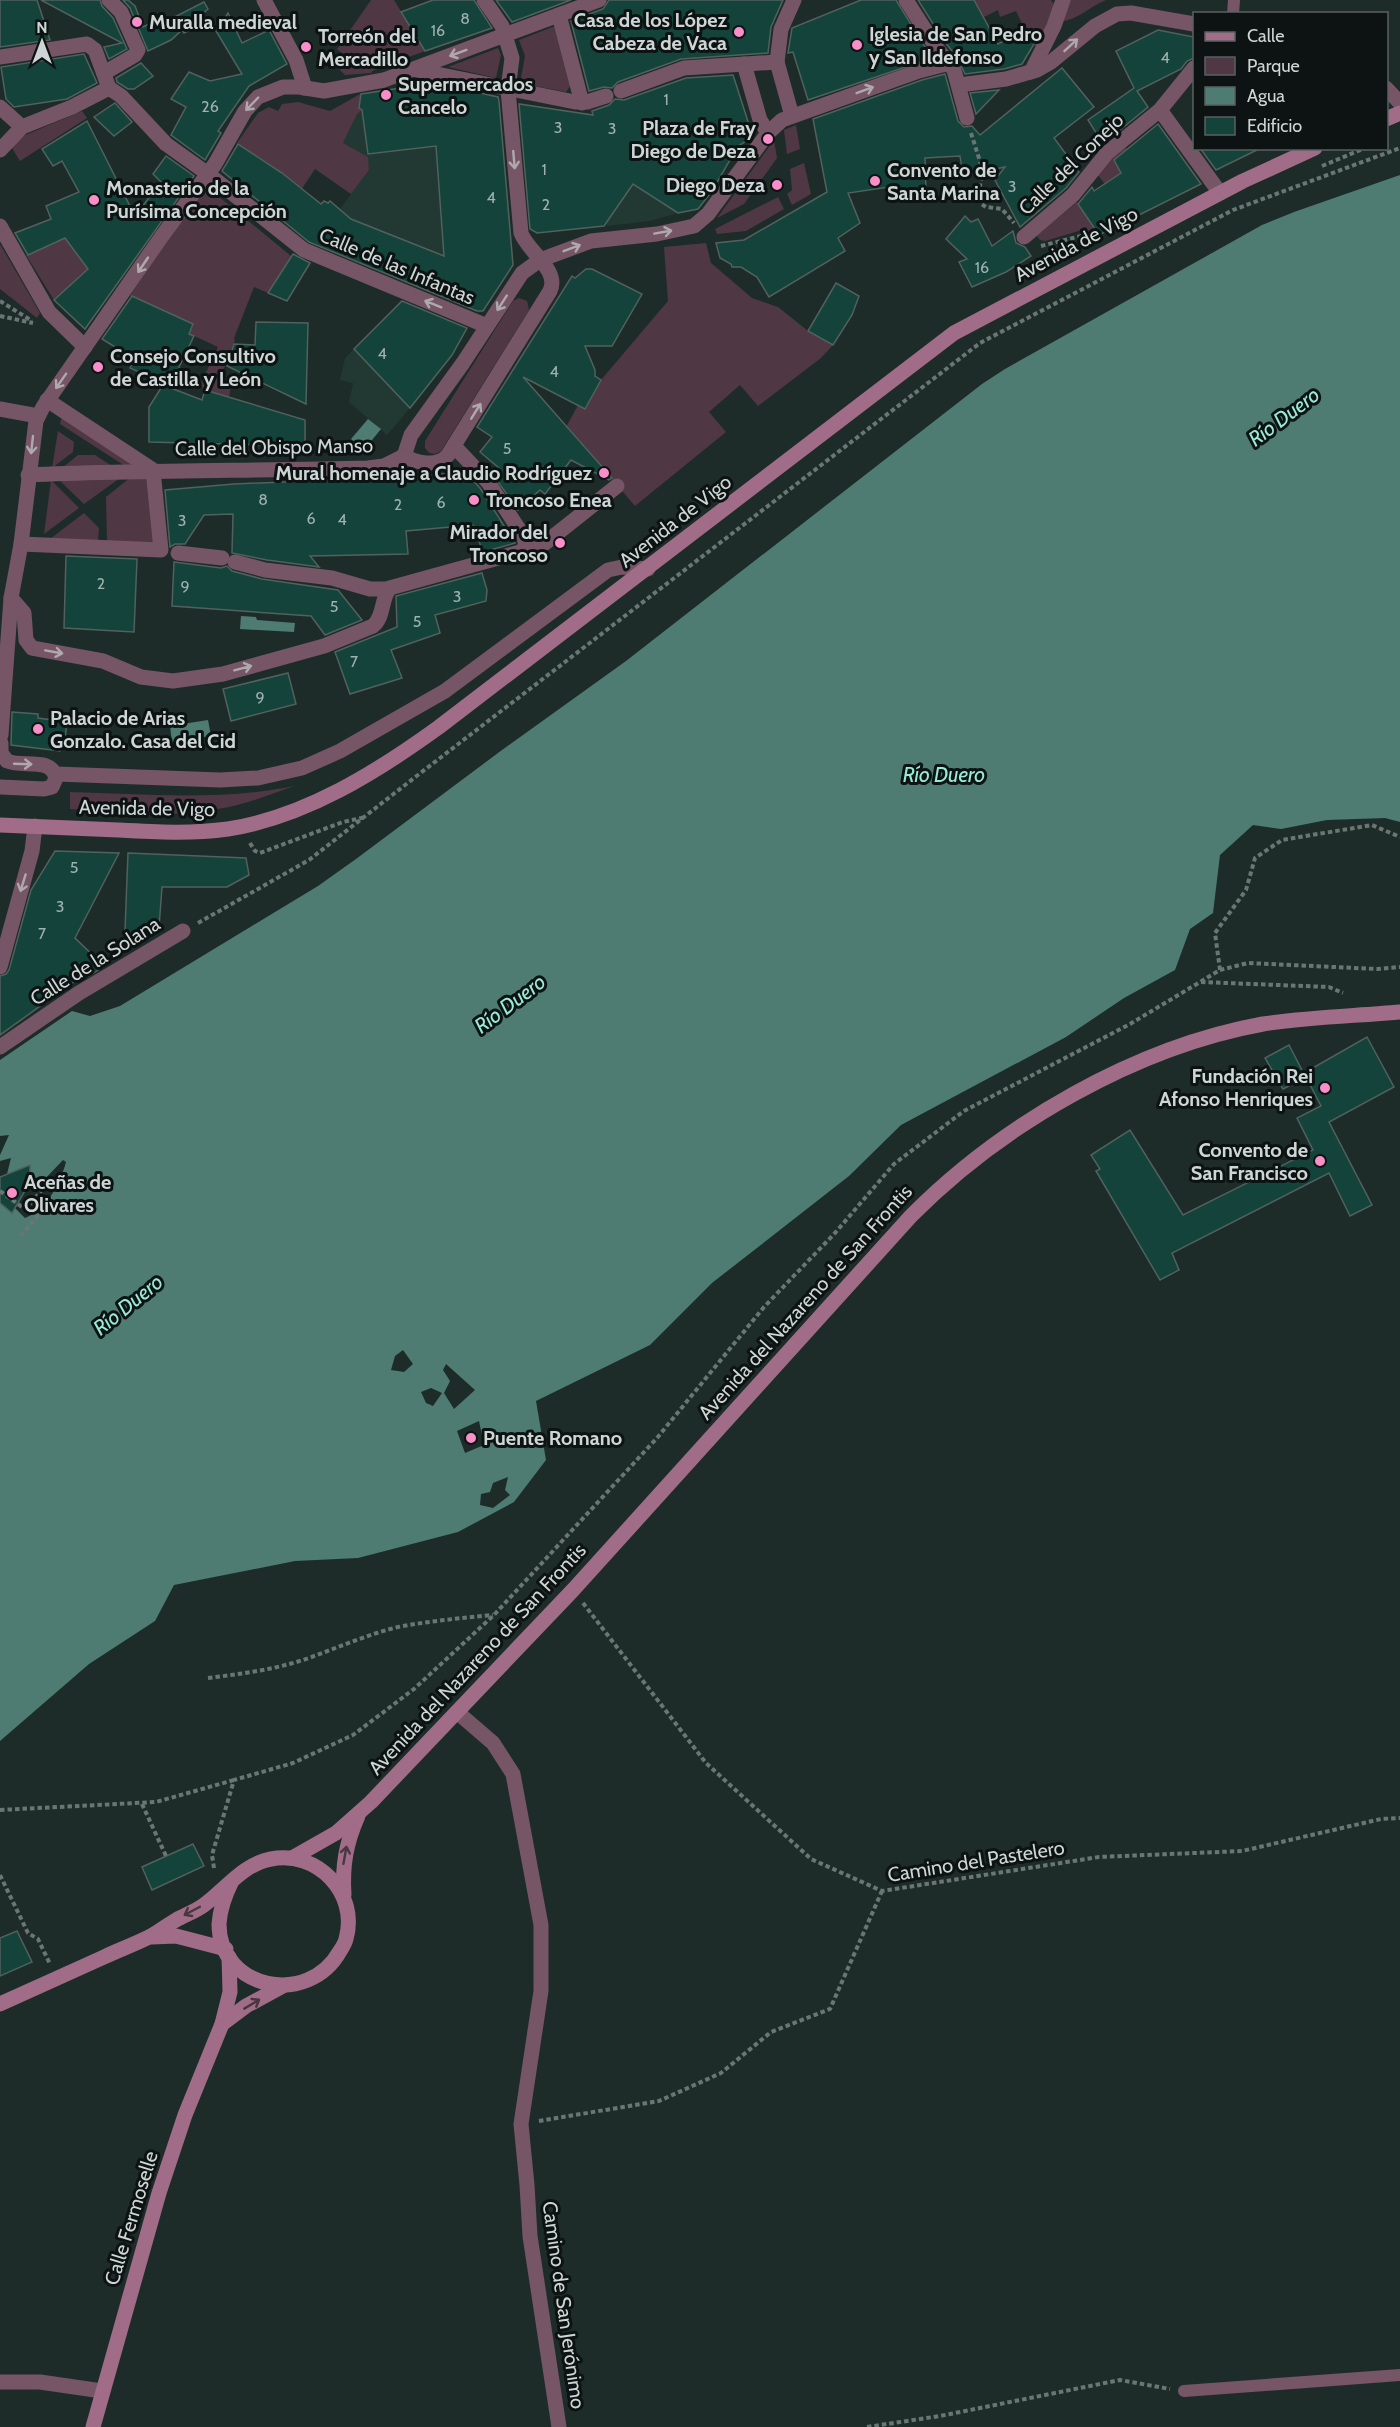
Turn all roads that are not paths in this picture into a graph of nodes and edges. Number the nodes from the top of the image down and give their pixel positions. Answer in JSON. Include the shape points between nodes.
{"nodes":[{"id":1,"x":109,"y":0,"type":"edge"},
{"id":2,"x":264,"y":0,"type":"edge"},
{"id":3,"x":484,"y":0,"type":"edge"},
{"id":4,"x":599,"y":0,"type":"edge"},
{"id":5,"x":794,"y":0,"type":"edge"},
{"id":6,"x":906,"y":0,"type":"edge"},
{"id":7,"x":1063,"y":0,"type":"edge"},
{"id":8,"x":559,"y":15,"type":"junction"},
{"id":9,"x":1193,"y":24,"type":"edge"},
{"id":10,"x":506,"y":35,"type":"junction"},
{"id":11,"x":0,"y":57,"type":"edge"},
{"id":12,"x":777,"y":62,"type":"junction"},
{"id":13,"x":950,"y":63,"type":"junction"},
{"id":14,"x":738,"y":64,"type":"junction"},
{"id":15,"x":1193,"y":69,"type":"edge"},
{"id":16,"x":411,"y":70,"type":"junction"},
{"id":17,"x":1031,"y":72,"type":"junction"},
{"id":18,"x":106,"y":80,"type":"junction"},
{"id":19,"x":959,"y":85,"type":"junction"},
{"id":20,"x":305,"y":88,"type":"junction"},
{"id":21,"x":1388,"y":89,"type":"edge"},
{"id":22,"x":509,"y":96,"type":"junction"},
{"id":23,"x":582,"y":103,"type":"junction"},
{"id":24,"x":1400,"y":103,"type":"edge"},
{"id":25,"x":0,"y":107,"type":"edge"},
{"id":26,"x":1160,"y":110,"type":"junction"},
{"id":27,"x":792,"y":116,"type":"junction"},
{"id":28,"x":967,"y":118,"type":"road end"},
{"id":29,"x":22,"y":127,"type":"junction"},
{"id":30,"x":768,"y":133,"type":"junction"},
{"id":31,"x":0,"y":150,"type":"edge"},
{"id":32,"x":1311,"y":150,"type":"edge"},
{"id":33,"x":208,"y":174,"type":"junction"},
{"id":34,"x":1220,"y":193,"type":"junction"},
{"id":35,"x":0,"y":226,"type":"edge"},
{"id":36,"x":1024,"y":237,"type":"road end"},
{"id":37,"x":540,"y":260,"type":"junction"},
{"id":38,"x":487,"y":326,"type":"junction"},
{"id":39,"x":85,"y":347,"type":"junction"},
{"id":40,"x":47,"y":400,"type":"junction"},
{"id":41,"x":0,"y":409,"type":"edge"},
{"id":42,"x":38,"y":416,"type":"junction"},
{"id":43,"x":454,"y":446,"type":"junction"},
{"id":44,"x":404,"y":456,"type":"junction"},
{"id":45,"x":156,"y":470,"type":"junction"},
{"id":46,"x":28,"y":475,"type":"junction"},
{"id":47,"x":617,"y":486,"type":"dead end"},
{"id":48,"x":21,"y":544,"type":"junction"},
{"id":49,"x":526,"y":547,"type":"junction"},
{"id":50,"x":168,"y":551,"type":"junction"},
{"id":51,"x":648,"y":569,"type":"junction"},
{"id":52,"x":389,"y":589,"type":"junction"},
{"id":53,"x":11,"y":598,"type":"junction"},
{"id":54,"x":3,"y":674,"type":"edge"},
{"id":55,"x":1,"y":739,"type":"edge"},
{"id":56,"x":56,"y":774,"type":"junction"},
{"id":57,"x":0,"y":788,"type":"edge"},
{"id":58,"x":0,"y":825,"type":"edge"},
{"id":59,"x":35,"y":826,"type":"junction"},
{"id":60,"x":183,"y":932,"type":"road end"},
{"id":61,"x":0,"y":967,"type":"edge"},
{"id":62,"x":1400,"y":1012,"type":"edge"},
{"id":63,"x":0,"y":1047,"type":"edge"},
{"id":64,"x":457,"y":1712,"type":"junction"},
{"id":65,"x":359,"y":1814,"type":"junction"},
{"id":66,"x":292,"y":1858,"type":"junction"},
{"id":67,"x":232,"y":1881,"type":"junction"},
{"id":68,"x":345,"y":1899,"type":"junction"},
{"id":69,"x":149,"y":1937,"type":"junction"},
{"id":70,"x":227,"y":1952,"type":"junction"},
{"id":71,"x":283,"y":1986,"type":"junction"},
{"id":72,"x":0,"y":2004,"type":"edge"},
{"id":73,"x":222,"y":2025,"type":"junction"},
{"id":74,"x":1400,"y":2375,"type":"edge"},
{"id":75,"x":0,"y":2382,"type":"edge"},
{"id":76,"x":102,"y":2391,"type":"junction"},
{"id":77,"x":1184,"y":2391,"type":"road end"},
{"id":78,"x":93,"y":2427,"type":"edge"},
{"id":79,"x":560,"y":2427,"type":"edge"}],
"edges":[{"from":1,"to":18,"type":"street","via":[[121,12],[138,50]]},
{"from":2,"to":20,"type":"street","via":[[296,60]]},
{"from":3,"to":10,"type":"street"},
{"from":4,"to":8,"type":"street"},
{"from":5,"to":12,"type":"street","via":[[782,28]]},
{"from":6,"to":13,"type":"street"},
{"from":7,"to":17,"type":"street"},
{"from":8,"to":10,"type":"street"},
{"from":8,"to":23,"type":"street"},
{"from":17,"to":9,"type":"street","one_way":true,"via":[[1117,14]]},
{"from":10,"to":16,"type":"street","one_way":true},
{"from":10,"to":22,"type":"street","via":[[512,58]]},
{"from":11,"to":18,"type":"street","via":[[87,44],[95,50]]},
{"from":12,"to":14,"type":"street"},
{"from":12,"to":27,"type":"street"},
{"from":13,"to":19,"type":"street"},
{"from":27,"to":13,"type":"street","one_way":true},
{"from":14,"to":23,"type":"street","via":[[684,68]]},
{"from":14,"to":30,"type":"street"},
{"from":15,"to":26,"type":"street","name":"Calle del Conejo"},
{"from":16,"to":20,"type":"street","via":[[328,91]]},
{"from":16,"to":22,"type":"street","via":[[436,73]]},
{"from":17,"to":19,"type":"street"},
{"from":18,"to":29,"type":"street","via":[[72,107]]},
{"from":18,"to":33,"type":"street","name":"Calle de las Infantas","via":[[168,146]]},
{"from":19,"to":28,"type":"street"},
{"from":20,"to":33,"type":"street","one_way":true,"via":[[277,88],[254,100]]},
{"from":21,"to":24,"type":"street"},
{"from":22,"to":23,"type":"street"},
{"from":22,"to":37,"type":"street","one_way":true,"via":[[520,230],[525,243]]},
{"from":25,"to":29,"type":"street"},
{"from":26,"to":34,"type":"street"},
{"from":26,"to":36,"type":"street","name":"Calle del Conejo","via":[[1109,151],[1073,195]]},
{"from":27,"to":30,"type":"street"},
{"from":29,"to":31,"type":"street"},
{"from":37,"to":30,"type":"street","one_way":true,"via":[[586,242],[694,226],[711,210]]},
{"from":32,"to":34,"type":"main road","name":"Avenida de Vigo"},
{"from":38,"to":33,"type":"street","name":"Calle de las Infantas","one_way":true,"via":[[309,253]]},
{"from":33,"to":39,"type":"street","one_way":true},
{"from":34,"to":51,"type":"main road","name":"Avenida de Vigo","via":[[942,341]]},
{"from":35,"to":39,"type":"street","via":[[47,309]]},
{"from":37,"to":38,"type":"street","one_way":true,"via":[[522,273]]},
{"from":43,"to":37,"type":"street","one_way":true,"via":[[551,288],[552,277]]},
{"from":38,"to":44,"type":"street","via":[[411,435]]},
{"from":39,"to":40,"type":"street","one_way":true},
{"from":40,"to":42,"type":"street"},
{"from":40,"to":45,"type":"street"},
{"from":41,"to":42,"type":"street"},
{"from":42,"to":46,"type":"street","one_way":true},
{"from":43,"to":44,"type":"street","via":[[440,461],[418,462]]},
{"from":43,"to":49,"type":"street","via":[[488,482],[524,537]]},
{"from":44,"to":45,"type":"street","name":"Calle del Obispo Manso","via":[[368,468]]},
{"from":45,"to":46,"type":"street","name":"Calle del Obispo Manso"},
{"from":45,"to":50,"type":"street"},
{"from":46,"to":48,"type":"street"},
{"from":47,"to":49,"type":"street","via":[[545,543]]},
{"from":48,"to":50,"type":"street"},
{"from":48,"to":53,"type":"street"},
{"from":49,"to":52,"type":"street","via":[[520,552]]},
{"from":50,"to":52,"type":"street","via":[[332,578],[370,589]]},
{"from":51,"to":56,"type":"street","via":[[608,570],[445,691],[340,751],[302,768],[258,778],[220,780]]},
{"from":51,"to":59,"type":"main road","name":"Avenida de Vigo","via":[[395,758],[307,805],[240,827],[206,831]]},
{"from":53,"to":52,"type":"street","one_way":true,"via":[[24,613],[26,640],[32,648],[103,661],[141,677],[173,681],[232,672],[313,649],[373,626],[379,620]]},
{"from":53,"to":54,"type":"street"},
{"from":54,"to":55,"type":"street"},
{"from":55,"to":56,"type":"street","one_way":true,"via":[[1,753],[7,761],[46,765]]},
{"from":56,"to":57,"type":"street","via":[[56,783],[48,788]]},
{"from":58,"to":59,"type":"main road","name":"Avenida de Vigo"},
{"from":59,"to":61,"type":"street","one_way":true,"via":[[32,851]]},
{"from":60,"to":63,"type":"street","name":"Calle de la Solana","via":[[80,993]]},
{"from":62,"to":64,"type":"main road","name":"Avenida del Nazareno de San Frontis","via":[[1265,1024],[1167,1051],[1038,1114],[985,1150],[904,1223],[573,1590]]},
{"from":64,"to":65,"type":"main road","name":"Avenida del Nazareno de San Frontis"},
{"from":64,"to":79,"type":"street","name":"Camino de San Jerónimo","via":[[493,1743],[513,1774],[541,1925],[541,1991],[521,2124],[530,2236]]},
{"from":65,"to":66,"type":"main road","name":"Avenida del Nazareno de San Frontis","via":[[336,1833]]},
{"from":68,"to":65,"type":"main road","name":"Avenida del Nazareno de San Frontis","one_way":true,"via":[[346,1850]]},
{"from":66,"to":67,"type":"main road","via":[[270,1859],[249,1867]]},
{"from":66,"to":68,"type":"main road","via":[[314,1865],[333,1879]]},
{"from":67,"to":69,"type":"main road","one_way":true,"via":[[204,1905]]},
{"from":67,"to":70,"type":"main road","via":[[222,1903],[219,1925]]},
{"from":68,"to":71,"type":"main road","via":[[346,1940],[333,1964],[310,1980]]},
{"from":69,"to":70,"type":"main road","via":[[176,1936]]},
{"from":69,"to":72,"type":"main road"},
{"from":70,"to":71,"type":"main road","via":[[238,1968],[252,1978]]},
{"from":70,"to":73,"type":"main road","name":"Calle Fermoselle","via":[[230,1992]]},
{"from":73,"to":71,"type":"main road","name":"Calle Fermoselle","one_way":true,"via":[[246,2006]]},
{"from":73,"to":76,"type":"main road","name":"Calle Fermoselle","via":[[185,2115],[159,2193]]},
{"from":74,"to":77,"type":"lane"},
{"from":75,"to":76,"type":"street","via":[[40,2382]]},
{"from":76,"to":78,"type":"main road","name":"Calle Fermoselle"}]}
